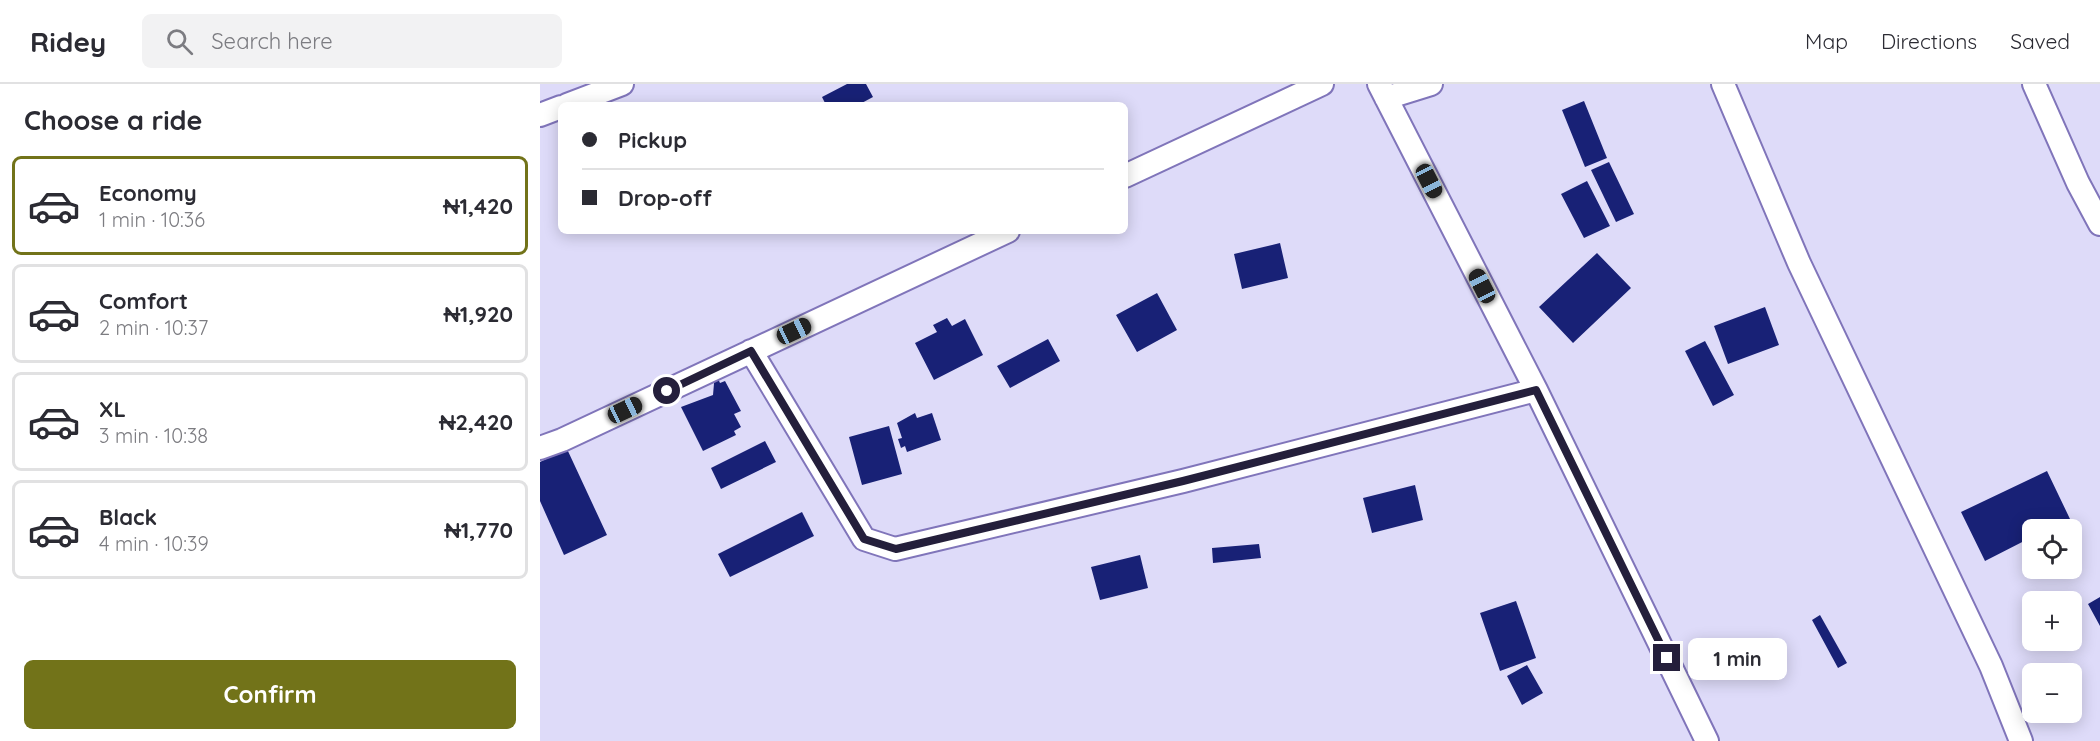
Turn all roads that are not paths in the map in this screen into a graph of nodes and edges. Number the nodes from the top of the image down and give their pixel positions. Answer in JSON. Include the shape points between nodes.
{"nodes":[{"id":1,"x":622,"y":84,"type":"edge"},
{"id":2,"x":1322,"y":84,"type":"edge"},
{"id":3,"x":1431,"y":84,"type":"edge"},
{"id":4,"x":1723,"y":84,"type":"edge"},
{"id":5,"x":2034,"y":84,"type":"edge"},
{"id":6,"x":1383,"y":91,"type":"edge"},
{"id":7,"x":575,"y":102,"type":"edge"},
{"id":8,"x":558,"y":108,"type":"edge"},
{"id":9,"x":540,"y":115,"type":"edge"},
{"id":10,"x":1128,"y":175,"type":"edge"},
{"id":11,"x":2100,"y":224,"type":"edge"},
{"id":12,"x":1002,"y":234,"type":"edge"},
{"id":13,"x":751,"y":351,"type":"junction"},
{"id":14,"x":1536,"y":390,"type":"junction"},
{"id":15,"x":540,"y":448,"type":"edge"},
{"id":16,"x":1707,"y":741,"type":"edge"},
{"id":17,"x":2021,"y":741,"type":"edge"}],
"edges":[{"from":1,"to":7,"type":"street"},
{"from":2,"to":10,"type":"street"},
{"from":3,"to":6,"type":"street"},
{"from":4,"to":17,"type":"street","via":[[1800,263],[1990,666]]},
{"from":5,"to":11,"type":"street"},
{"from":6,"to":14,"type":"street"},
{"from":8,"to":9,"type":"street"},
{"from":12,"to":13,"type":"street"},
{"from":13,"to":14,"type":"street","via":[[864,539],[896,549],[1183,481]]},
{"from":13,"to":15,"type":"street"},
{"from":14,"to":16,"type":"street"}]}
